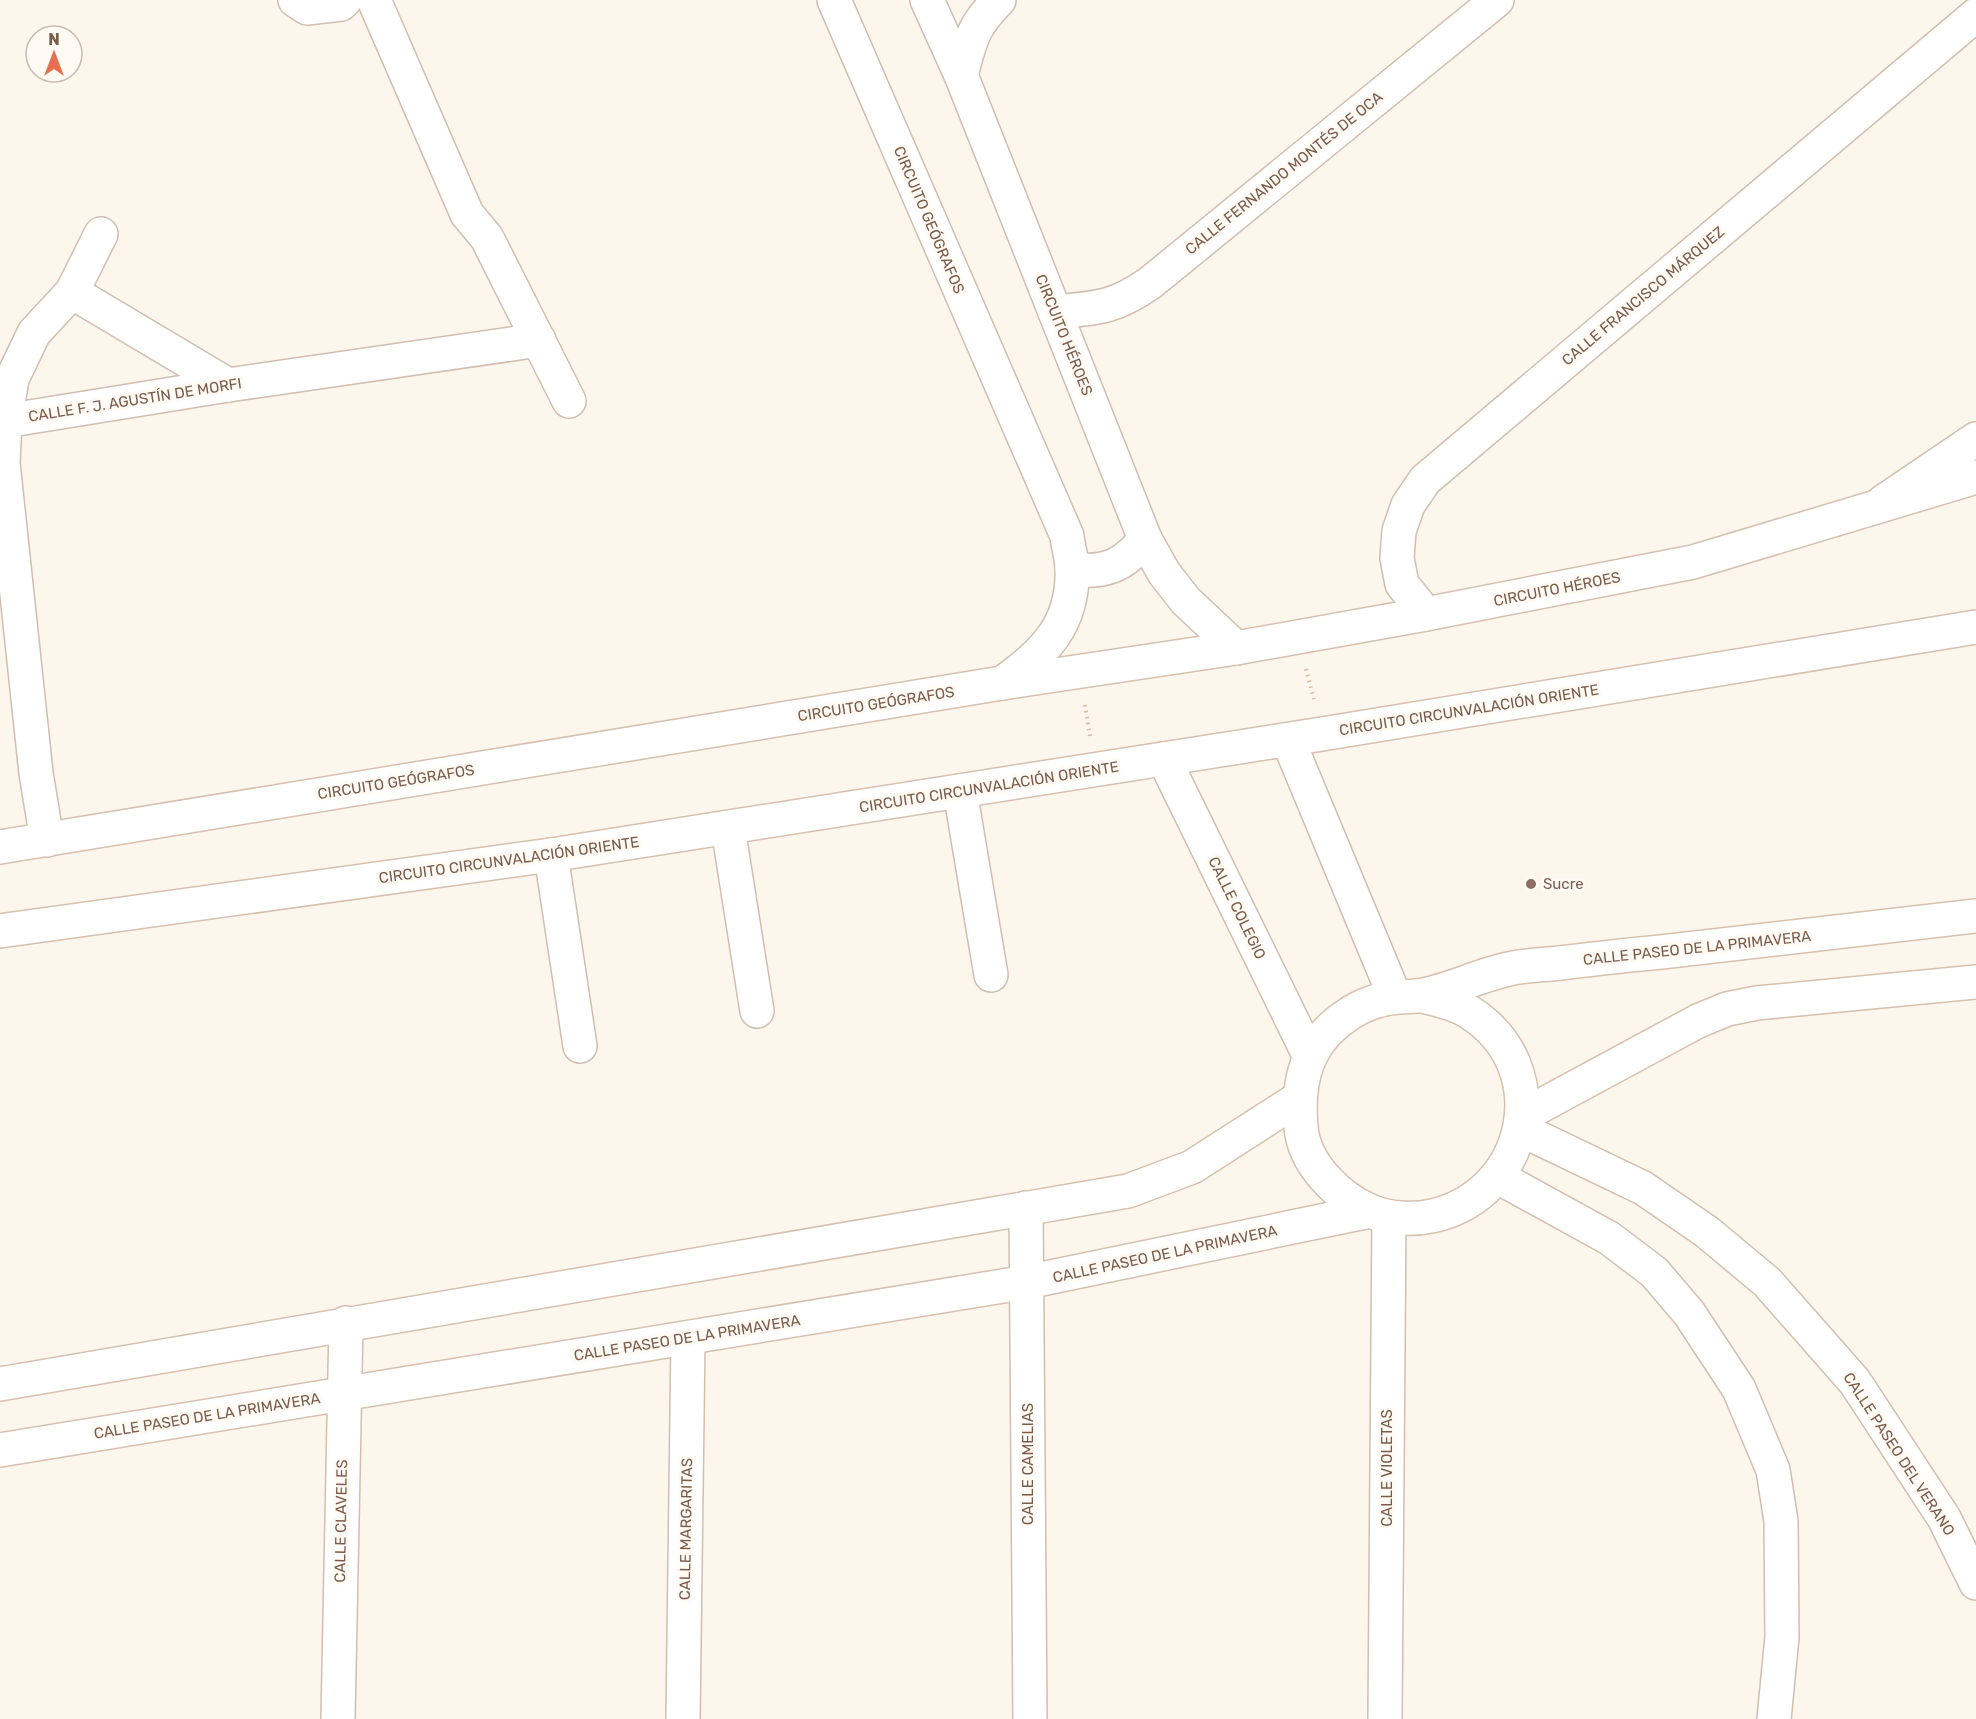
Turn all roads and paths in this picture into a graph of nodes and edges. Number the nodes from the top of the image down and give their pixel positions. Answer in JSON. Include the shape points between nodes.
{"nodes":[{"id":1,"x":295,"y":0,"type":"edge"},
{"id":2,"x":345,"y":0,"type":"edge"},
{"id":3,"x":374,"y":0,"type":"edge"},
{"id":4,"x":834,"y":0,"type":"edge"},
{"id":5,"x":927,"y":0,"type":"edge"},
{"id":6,"x":999,"y":0,"type":"edge"},
{"id":7,"x":1497,"y":0,"type":"edge"},
{"id":8,"x":1976,"y":15,"type":"edge"},
{"id":9,"x":961,"y":75,"type":"junction"},
{"id":10,"x":101,"y":234,"type":"dead end"},
{"id":11,"x":72,"y":292,"type":"junction"},
{"id":12,"x":1055,"y":312,"type":"junction"},
{"id":13,"x":538,"y":340,"type":"junction"},
{"id":14,"x":228,"y":385,"type":"junction"},
{"id":15,"x":569,"y":401,"type":"dead end"},
{"id":16,"x":5,"y":422,"type":"junction"},
{"id":17,"x":1976,"y":439,"type":"edge"},
{"id":18,"x":1976,"y":477,"type":"edge"},
{"id":19,"x":1874,"y":508,"type":"junction"},
{"id":20,"x":1145,"y":539,"type":"junction"},
{"id":21,"x":1072,"y":569,"type":"junction"},
{"id":22,"x":1426,"y":614,"type":"junction"},
{"id":23,"x":1976,"y":627,"type":"edge"},
{"id":24,"x":1236,"y":648,"type":"junction"},
{"id":25,"x":1308,"y":673,"type":"dead end"},
{"id":26,"x":1002,"y":683,"type":"junction"},
{"id":27,"x":1314,"y":699,"type":"dead end"},
{"id":28,"x":1288,"y":740,"type":"junction"},
{"id":29,"x":1164,"y":759,"type":"junction"},
{"id":30,"x":960,"y":791,"type":"junction"},
{"id":31,"x":728,"y":828,"type":"junction"},
{"id":32,"x":47,"y":840,"type":"junction"},
{"id":33,"x":0,"y":847,"type":"edge"},
{"id":34,"x":551,"y":855,"type":"junction"},
{"id":35,"x":1976,"y":916,"type":"edge"},
{"id":36,"x":0,"y":932,"type":"edge"},
{"id":37,"x":990,"y":975,"type":"dead end"},
{"id":38,"x":1973,"y":985,"type":"edge"},
{"id":39,"x":1408,"y":996,"type":"junction"},
{"id":40,"x":758,"y":1011,"type":"dead end"},
{"id":41,"x":580,"y":1046,"type":"dead end"},
{"id":42,"x":1310,"y":1057,"type":"junction"},
{"id":43,"x":1298,"y":1099,"type":"junction"},
{"id":44,"x":1521,"y":1122,"type":"junction"},
{"id":45,"x":1498,"y":1177,"type":"junction"},
{"id":46,"x":1026,"y":1209,"type":"junction"},
{"id":47,"x":1380,"y":1214,"type":"junction"},
{"id":48,"x":1027,"y":1282,"type":"junction"},
{"id":49,"x":346,"y":1323,"type":"junction"},
{"id":50,"x":688,"y":1338,"type":"junction"},
{"id":51,"x":0,"y":1384,"type":"edge"},
{"id":52,"x":344,"y":1394,"type":"junction"},
{"id":53,"x":0,"y":1450,"type":"edge"},
{"id":54,"x":1976,"y":1583,"type":"edge"},
{"id":55,"x":338,"y":1719,"type":"edge"},
{"id":56,"x":684,"y":1719,"type":"edge"},
{"id":57,"x":1030,"y":1719,"type":"edge"},
{"id":58,"x":1385,"y":1719,"type":"edge"},
{"id":59,"x":1774,"y":1719,"type":"edge"}],
"edges":[{"from":1,"to":2,"type":"street","via":[[307,8],[341,4]]},
{"from":3,"to":13,"type":"street","via":[[466,214],[488,238]]},
{"from":4,"to":21,"type":"street","name":"CIRCUITO GEÓGRAFOS","via":[[1066,536]]},
{"from":5,"to":9,"type":"street","name":"CIRCUITO HÉROES"},
{"from":6,"to":9,"type":"street","via":[[975,28]]},
{"from":7,"to":12,"type":"street","name":"CALLE FERNANDO MONTÉS DE OCA","via":[[1150,283],[1106,307]]},
{"from":8,"to":22,"type":"street","name":"CALLE FRANCISCO MÁRQUEZ","via":[[1425,480],[1408,505],[1399,531],[1397,558],[1402,584]]},
{"from":9,"to":12,"type":"street","name":"CIRCUITO HÉROES"},
{"from":10,"to":11,"type":"street"},
{"from":11,"to":14,"type":"street"},
{"from":11,"to":16,"type":"street","via":[[34,333],[12,379]]},
{"from":12,"to":20,"type":"street","name":"CIRCUITO HÉROES"},
{"from":13,"to":14,"type":"street","name":"CALLE F. J. AGUSTÍN DE MORFI"},
{"from":13,"to":15,"type":"street"},
{"from":14,"to":16,"type":"street","name":"CALLE F. J. AGUSTÍN DE MORFI"},
{"from":16,"to":32,"type":"street","via":[[3,463],[36,773]]},
{"from":17,"to":19,"type":"street","name":"CIRCUITO HÉROES"},
{"from":18,"to":19,"type":"street","name":"CIRCUITO HÉROES"},
{"from":19,"to":22,"type":"street","name":"CIRCUITO HÉROES","via":[[1693,562]]},
{"from":20,"to":21,"type":"street","via":[[1127,560],[1114,566]]},
{"from":20,"to":24,"type":"street","name":"CIRCUITO HÉROES","via":[[1186,601]]},
{"from":21,"to":26,"type":"street","name":"CIRCUITO GEÓGRAFOS","via":[[1063,621],[1041,654]]},
{"from":22,"to":24,"type":"street","name":"CIRCUITO HÉROES"},
{"from":23,"to":28,"type":"street","name":"CIRCUITO CIRCUNVALACIÓN ORIENTE"},
{"from":24,"to":26,"type":"street","name":"CIRCUITO HÉROES"},
{"from":25,"to":27,"type":"path"},
{"from":26,"to":32,"type":"street","name":"CIRCUITO GEÓGRAFOS"},
{"from":28,"to":29,"type":"street","name":"CIRCUITO CIRCUNVALACIÓN ORIENTE"},
{"from":28,"to":39,"type":"street"},
{"from":29,"to":30,"type":"street","name":"CIRCUITO CIRCUNVALACIÓN ORIENTE"},
{"from":29,"to":42,"type":"street","name":"CALLE COLEGIO"},
{"from":30,"to":31,"type":"street","name":"CIRCUITO CIRCUNVALACIÓN ORIENTE"},
{"from":30,"to":37,"type":"street"},
{"from":31,"to":34,"type":"street","name":"CIRCUITO CIRCUNVALACIÓN ORIENTE"},
{"from":31,"to":40,"type":"street"},
{"from":32,"to":33,"type":"street","name":"CIRCUITO GEÓGRAFOS"},
{"from":34,"to":36,"type":"street","name":"CIRCUITO CIRCUNVALACIÓN ORIENTE"},
{"from":34,"to":41,"type":"street"},
{"from":35,"to":39,"type":"street","name":"CALLE PASEO DE LA PRIMAVERA","via":[[1509,969]]},
{"from":38,"to":44,"type":"street","via":[[1757,1003],[1727,1009],[1698,1021]]},
{"from":39,"to":42,"type":"street","name":"CALLE PASEO DE LA PRIMAVERA","via":[[1369,1003],[1345,1017],[1325,1035]]},
{"from":39,"to":44,"type":"street","via":[[1446,1002],[1469,1012],[1488,1027],[1515,1067],[1521,1091]]},
{"from":42,"to":43,"type":"street","name":"CALLE PASEO DE LA PRIMAVERA"},
{"from":43,"to":46,"type":"street","via":[[1192,1167],[1128,1191]]},
{"from":43,"to":47,"type":"street","name":"CALLE PASEO DE LA PRIMAVERA","via":[[1301,1134],[1316,1167],[1339,1194]]},
{"from":44,"to":45,"type":"street","via":[[1512,1154]]},
{"from":44,"to":54,"type":"street","name":"CALLE PASEO DEL VERANO","via":[[1643,1188],[1707,1232],[1767,1282],[1855,1382],[1944,1518]]},
{"from":45,"to":47,"type":"street","via":[[1476,1198],[1449,1212],[1419,1219]]},
{"from":45,"to":59,"type":"street","via":[[1609,1238],[1654,1272],[1689,1313],[1738,1389],[1773,1470],[1780,1521],[1782,1637]]},
{"from":46,"to":48,"type":"street","name":"CALLE CAMELIAS"},
{"from":46,"to":49,"type":"street"},
{"from":47,"to":48,"type":"street","name":"CALLE PASEO DE LA PRIMAVERA"},
{"from":47,"to":58,"type":"street","name":"CALLE VIOLETAS"},
{"from":48,"to":50,"type":"street","name":"CALLE PASEO DE LA PRIMAVERA"},
{"from":48,"to":57,"type":"street","name":"CALLE CAMELIAS"},
{"from":49,"to":51,"type":"street"},
{"from":49,"to":52,"type":"street","name":"CALLE CLAVELES"},
{"from":50,"to":52,"type":"street","name":"CALLE PASEO DE LA PRIMAVERA"},
{"from":50,"to":56,"type":"street","name":"CALLE MARGARITAS"},
{"from":52,"to":53,"type":"street","name":"CALLE PASEO DE LA PRIMAVERA"},
{"from":52,"to":55,"type":"street","name":"CALLE CLAVELES"}]}
